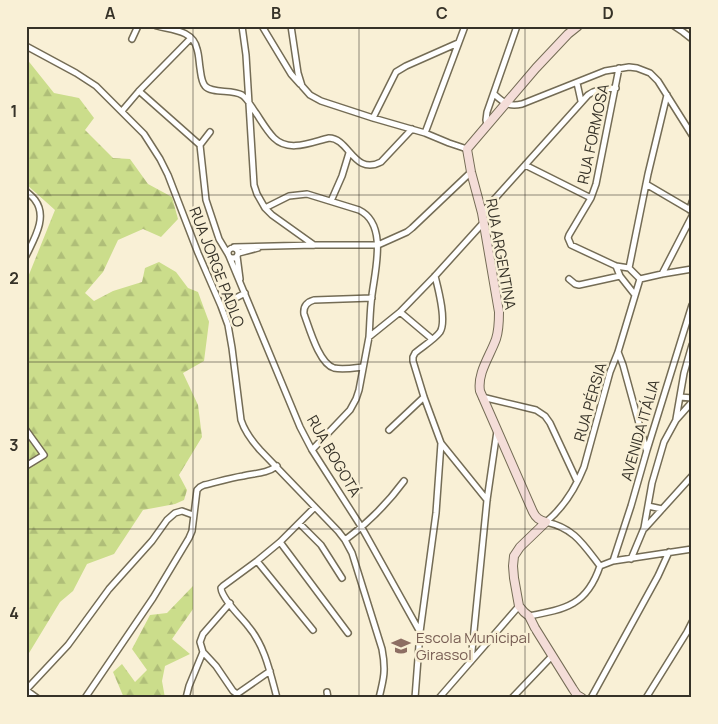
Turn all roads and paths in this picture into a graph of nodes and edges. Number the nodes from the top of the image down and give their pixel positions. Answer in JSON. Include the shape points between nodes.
{"nodes":[{"id":1,"x":138,"y":26,"type":"edge"},
{"id":2,"x":156,"y":26,"type":"edge"},
{"id":3,"x":242,"y":26,"type":"edge"},
{"id":4,"x":262,"y":26,"type":"edge"},
{"id":5,"x":291,"y":26,"type":"edge"},
{"id":6,"x":465,"y":26,"type":"edge"},
{"id":7,"x":517,"y":26,"type":"edge"},
{"id":8,"x":578,"y":26,"type":"edge"},
{"id":9,"x":674,"y":26,"type":"edge"},
{"id":10,"x":569,"y":30,"type":"edge"},
{"id":11,"x":191,"y":38,"type":"junction"},
{"id":12,"x":132,"y":39,"type":"dead end"},
{"id":13,"x":692,"y":39,"type":"edge"},
{"id":14,"x":458,"y":44,"type":"junction"},
{"id":15,"x":26,"y":46,"type":"edge"},
{"id":16,"x":619,"y":68,"type":"junction"},
{"id":17,"x":577,"y":83,"type":"junction"},
{"id":18,"x":302,"y":86,"type":"junction"},
{"id":19,"x":616,"y":88,"type":"junction"},
{"id":20,"x":139,"y":92,"type":"junction"},
{"id":21,"x":494,"y":94,"type":"junction"},
{"id":22,"x":667,"y":95,"type":"junction"},
{"id":23,"x":582,"y":101,"type":"junction"},
{"id":24,"x":248,"y":102,"type":"junction"},
{"id":25,"x":505,"y":104,"type":"junction"},
{"id":26,"x":122,"y":111,"type":"junction"},
{"id":27,"x":373,"y":118,"type":"junction"},
{"id":28,"x":487,"y":125,"type":"junction"},
{"id":29,"x":412,"y":129,"type":"junction"},
{"id":30,"x":210,"y":132,"type":"dead end"},
{"id":31,"x":425,"y":133,"type":"junction"},
{"id":32,"x":692,"y":135,"type":"edge"},
{"id":33,"x":200,"y":145,"type":"junction"},
{"id":34,"x":467,"y":149,"type":"junction"},
{"id":35,"x":349,"y":153,"type":"junction"},
{"id":36,"x":525,"y":165,"type":"junction"},
{"id":37,"x":471,"y":172,"type":"junction"},
{"id":38,"x":646,"y":184,"type":"junction"},
{"id":39,"x":26,"y":192,"type":"edge"},
{"id":40,"x":591,"y":198,"type":"junction"},
{"id":41,"x":331,"y":201,"type":"junction"},
{"id":42,"x":692,"y":202,"type":"edge"},
{"id":43,"x":265,"y":208,"type":"junction"},
{"id":44,"x":691,"y":212,"type":"edge"},
{"id":45,"x":482,"y":213,"type":"junction"},
{"id":46,"x":483,"y":223,"type":"junction"},
{"id":47,"x":219,"y":239,"type":"junction"},
{"id":48,"x":378,"y":244,"type":"junction"},
{"id":49,"x":314,"y":245,"type":"junction"},
{"id":50,"x":261,"y":247,"type":"junction"},
{"id":51,"x":233,"y":248,"type":"junction"},
{"id":52,"x":229,"y":255,"type":"junction"},
{"id":53,"x":238,"y":255,"type":"junction"},
{"id":54,"x":26,"y":256,"type":"edge"},
{"id":55,"x":616,"y":266,"type":"junction"},
{"id":56,"x":629,"y":268,"type":"junction"},
{"id":57,"x":692,"y":269,"type":"edge"},
{"id":58,"x":662,"y":274,"type":"junction"},
{"id":59,"x":435,"y":276,"type":"junction"},
{"id":60,"x":620,"y":276,"type":"junction"},
{"id":61,"x":569,"y":279,"type":"dead end"},
{"id":62,"x":640,"y":280,"type":"junction"},
{"id":63,"x":241,"y":285,"type":"junction"},
{"id":64,"x":245,"y":293,"type":"junction"},
{"id":65,"x":635,"y":295,"type":"junction"},
{"id":66,"x":372,"y":298,"type":"junction"},
{"id":67,"x":692,"y":305,"type":"edge"},
{"id":68,"x":221,"y":306,"type":"junction"},
{"id":69,"x":400,"y":312,"type":"junction"},
{"id":70,"x":369,"y":337,"type":"junction"},
{"id":71,"x":432,"y":339,"type":"junction"},
{"id":72,"x":692,"y":345,"type":"edge"},
{"id":73,"x":618,"y":352,"type":"junction"},
{"id":74,"x":362,"y":367,"type":"junction"},
{"id":75,"x":424,"y":396,"type":"junction"},
{"id":76,"x":482,"y":397,"type":"junction"},
{"id":77,"x":680,"y":397,"type":"junction"},
{"id":78,"x":692,"y":398,"type":"edge"},
{"id":79,"x":692,"y":402,"type":"edge"},
{"id":80,"x":676,"y":420,"type":"junction"},
{"id":81,"x":26,"y":430,"type":"edge"},
{"id":82,"x":389,"y":430,"type":"dead end"},
{"id":83,"x":497,"y":431,"type":"junction"},
{"id":84,"x":441,"y":443,"type":"junction"},
{"id":85,"x":312,"y":450,"type":"junction"},
{"id":86,"x":647,"y":450,"type":"junction"},
{"id":87,"x":26,"y":466,"type":"edge"},
{"id":88,"x":277,"y":466,"type":"junction"},
{"id":89,"x":692,"y":476,"type":"edge"},
{"id":90,"x":404,"y":481,"type":"dead end"},
{"id":91,"x":577,"y":481,"type":"junction"},
{"id":92,"x":488,"y":500,"type":"junction"},
{"id":93,"x":648,"y":506,"type":"junction"},
{"id":94,"x":315,"y":507,"type":"junction"},
{"id":95,"x":662,"y":509,"type":"junction"},
{"id":96,"x":193,"y":515,"type":"junction"},
{"id":97,"x":546,"y":522,"type":"junction"},
{"id":98,"x":299,"y":523,"type":"junction"},
{"id":99,"x":362,"y":528,"type":"junction"},
{"id":100,"x":644,"y":528,"type":"junction"},
{"id":101,"x":346,"y":540,"type":"junction"},
{"id":102,"x":280,"y":542,"type":"junction"},
{"id":103,"x":692,"y":549,"type":"edge"},
{"id":104,"x":669,"y":552,"type":"junction"},
{"id":105,"x":631,"y":559,"type":"junction"},
{"id":106,"x":257,"y":561,"type":"junction"},
{"id":107,"x":613,"y":562,"type":"junction"},
{"id":108,"x":600,"y":566,"type":"junction"},
{"id":109,"x":342,"y":578,"type":"dead end"},
{"id":110,"x":230,"y":603,"type":"junction"},
{"id":111,"x":519,"y":606,"type":"junction"},
{"id":112,"x":529,"y":616,"type":"junction"},
{"id":113,"x":692,"y":622,"type":"edge"},
{"id":114,"x":313,"y":630,"type":"dead end"},
{"id":115,"x":420,"y":632,"type":"junction"},
{"id":116,"x":348,"y":633,"type":"dead end"},
{"id":117,"x":203,"y":652,"type":"junction"},
{"id":118,"x":552,"y":656,"type":"junction"},
{"id":119,"x":471,"y":661,"type":"junction"},
{"id":120,"x":270,"y":671,"type":"junction"},
{"id":121,"x":26,"y":690,"type":"edge"},
{"id":122,"x":37,"y":698,"type":"edge"},
{"id":123,"x":85,"y":698,"type":"edge"},
{"id":124,"x":186,"y":698,"type":"edge"},
{"id":125,"x":277,"y":698,"type":"edge"},
{"id":126,"x":378,"y":698,"type":"edge"},
{"id":127,"x":415,"y":698,"type":"edge"},
{"id":128,"x":439,"y":698,"type":"edge"},
{"id":129,"x":512,"y":698,"type":"edge"},
{"id":130,"x":582,"y":698,"type":"edge"},
{"id":131,"x":591,"y":698,"type":"edge"},
{"id":132,"x":646,"y":698,"type":"edge"}],
"edges":[{"from":1,"to":12,"type":"street"},
{"from":2,"to":11,"type":"street","via":[[184,32]]},
{"from":3,"to":24,"type":"street"},
{"from":4,"to":18,"type":"street"},
{"from":5,"to":18,"type":"street"},
{"from":6,"to":14,"type":"street"},
{"from":7,"to":21,"type":"street"},
{"from":8,"to":10,"type":"main road"},
{"from":9,"to":13,"type":"street"},
{"from":10,"to":25,"type":"main road"},
{"from":11,"to":20,"type":"street"},
{"from":11,"to":24,"type":"street","via":[[197,48],[204,85],[209,89],[241,94]]},
{"from":14,"to":27,"type":"street","via":[[396,72]]},
{"from":14,"to":31,"type":"street"},
{"from":15,"to":26,"type":"street","name":"RUA JORGE PADLO","via":[[87,79]]},
{"from":16,"to":17,"type":"street"},
{"from":16,"to":19,"type":"street","name":"RUA FORMOSA"},
{"from":16,"to":22,"type":"street","via":[[637,68],[650,73]]},
{"from":17,"to":23,"type":"street"},
{"from":17,"to":25,"type":"street","via":[[522,104]]},
{"from":18,"to":27,"type":"street","via":[[312,97]]},
{"from":19,"to":23,"type":"street","via":[[593,91]]},
{"from":19,"to":40,"type":"street","name":"RUA FORMOSA"},
{"from":20,"to":26,"type":"street"},
{"from":20,"to":33,"type":"street"},
{"from":21,"to":25,"type":"street"},
{"from":21,"to":28,"type":"street","via":[[487,112]]},
{"from":22,"to":32,"type":"street"},
{"from":22,"to":38,"type":"street"},
{"from":23,"to":36,"type":"street"},
{"from":24,"to":35,"type":"street","via":[[280,143],[298,146],[334,138]]},
{"from":24,"to":43,"type":"street","via":[[254,185]]},
{"from":25,"to":28,"type":"main road"},
{"from":26,"to":68,"type":"street","name":"RUA JORGE PADLO","via":[[144,134],[164,167]]},
{"from":27,"to":29,"type":"street"},
{"from":28,"to":34,"type":"main road"},
{"from":29,"to":31,"type":"street"},
{"from":29,"to":35,"type":"street","via":[[375,165],[363,164]]},
{"from":30,"to":33,"type":"street"},
{"from":31,"to":34,"type":"street"},
{"from":33,"to":47,"type":"street","name":"RUA BOGOTÁ","via":[[206,200]]},
{"from":34,"to":37,"type":"main road","name":"RUA ARGENTINA"},
{"from":35,"to":41,"type":"street"},
{"from":36,"to":40,"type":"street"},
{"from":36,"to":45,"type":"street"},
{"from":37,"to":45,"type":"main road","name":"RUA ARGENTINA"},
{"from":37,"to":48,"type":"street","via":[[407,232]]},
{"from":38,"to":44,"type":"street"},
{"from":38,"to":56,"type":"street"},
{"from":39,"to":54,"type":"street","via":[[35,199],[40,217]]},
{"from":40,"to":55,"type":"street","name":"RUA FORMOSA","via":[[568,241],[570,245]]},
{"from":41,"to":43,"type":"street","via":[[300,194]]},
{"from":41,"to":48,"type":"street","via":[[370,217]]},
{"from":42,"to":44,"type":"street"},
{"from":43,"to":49,"type":"street"},
{"from":44,"to":58,"type":"street"},
{"from":45,"to":46,"type":"main road","name":"RUA ARGENTINA"},
{"from":46,"to":59,"type":"street"},
{"from":46,"to":76,"type":"main road","name":"RUA ARGENTINA","via":[[499,323],[480,376]]},
{"from":47,"to":51,"type":"street"},
{"from":47,"to":52,"type":"street","name":"RUA BOGOTÁ"},
{"from":48,"to":49,"type":"street"},
{"from":48,"to":66,"type":"street"},
{"from":49,"to":50,"type":"street"},
{"from":50,"to":51,"type":"street"},
{"from":50,"to":53,"type":"street"},
{"from":51,"to":52,"type":"street"},
{"from":51,"to":53,"type":"street","via":[[237,249]]},
{"from":52,"to":53,"type":"street","via":[[233,258]]},
{"from":52,"to":63,"type":"street","name":"RUA BOGOTÁ"},
{"from":53,"to":63,"type":"street","name":"RUA BOGOTÁ"},
{"from":55,"to":56,"type":"street","name":"RUA FORMOSA"},
{"from":55,"to":60,"type":"street"},
{"from":56,"to":62,"type":"street"},
{"from":57,"to":58,"type":"street"},
{"from":58,"to":62,"type":"street"},
{"from":59,"to":69,"type":"street"},
{"from":59,"to":71,"type":"street","via":[[442,325]]},
{"from":60,"to":61,"type":"street","via":[[579,285]]},
{"from":60,"to":65,"type":"street"},
{"from":62,"to":65,"type":"street","name":"RUA PÉRSIA"},
{"from":63,"to":64,"type":"street","name":"RUA BOGOTÁ"},
{"from":64,"to":68,"type":"street"},
{"from":64,"to":85,"type":"street","name":"RUA BOGOTÁ"},
{"from":65,"to":73,"type":"street","name":"RUA PÉRSIA"},
{"from":66,"to":70,"type":"street"},
{"from":66,"to":74,"type":"street","via":[[314,300],[304,309],[318,350],[329,366],[340,369]]},
{"from":67,"to":86,"type":"street","name":"AVENIDA ITÁLIA"},
{"from":68,"to":88,"type":"street","name":"RUA JORGE PADLO","via":[[231,340],[244,429]]},
{"from":69,"to":70,"type":"street"},
{"from":69,"to":71,"type":"street"},
{"from":70,"to":74,"type":"street"},
{"from":71,"to":75,"type":"street","via":[[412,356]]},
{"from":72,"to":77,"type":"street","name":"AVENIDA ITÁLIA"},
{"from":73,"to":86,"type":"street"},
{"from":73,"to":91,"type":"street","name":"RUA PÉRSIA"},
{"from":74,"to":85,"type":"street","via":[[353,405]]},
{"from":75,"to":82,"type":"street"},
{"from":75,"to":84,"type":"street"},
{"from":76,"to":83,"type":"main road","name":"RUA ARGENTINA"},
{"from":76,"to":91,"type":"street","via":[[536,410],[545,416]]},
{"from":77,"to":78,"type":"street"},
{"from":77,"to":80,"type":"street","name":"AVENIDA ITÁLIA"},
{"from":79,"to":80,"type":"street"},
{"from":80,"to":93,"type":"street","via":[[664,442]]},
{"from":81,"to":87,"type":"street","via":[[44,455]]},
{"from":83,"to":92,"type":"street"},
{"from":83,"to":97,"type":"main road","name":"RUA ARGENTINA","via":[[535,517]]},
{"from":84,"to":92,"type":"street"},
{"from":84,"to":115,"type":"street","via":[[436,513]]},
{"from":85,"to":99,"type":"street","name":"RUA BOGOTÁ"},
{"from":86,"to":107,"type":"street","name":"AVENIDA ITÁLIA"},
{"from":88,"to":94,"type":"street","name":"RUA JORGE PADLO"},
{"from":88,"to":96,"type":"street","via":[[261,474],[243,475],[200,487]]},
{"from":89,"to":95,"type":"street"},
{"from":90,"to":99,"type":"street"},
{"from":91,"to":97,"type":"street","name":"RUA PÉRSIA","via":[[562,506]]},
{"from":92,"to":119,"type":"street"},
{"from":93,"to":95,"type":"street"},
{"from":93,"to":100,"type":"street"},
{"from":94,"to":98,"type":"street"},
{"from":94,"to":101,"type":"street","name":"RUA JORGE PADLO"},
{"from":95,"to":100,"type":"street"},
{"from":96,"to":121,"type":"street","via":[[182,511],[168,520],[108,589],[68,645]]},
{"from":96,"to":123,"type":"street","via":[[190,538]]},
{"from":97,"to":108,"type":"street","via":[[565,528],[580,540]]},
{"from":97,"to":111,"type":"main road","via":[[514,556],[513,572]]},
{"from":98,"to":102,"type":"street"},
{"from":98,"to":109,"type":"street","via":[[321,545]]},
{"from":99,"to":101,"type":"street"},
{"from":99,"to":115,"type":"street","name":"RUA BOGOTÁ"},
{"from":100,"to":105,"type":"street"},
{"from":101,"to":126,"type":"street","name":"RUA JORGE PADLO","via":[[385,662]]},
{"from":102,"to":106,"type":"street"},
{"from":102,"to":116,"type":"street"},
{"from":103,"to":104,"type":"street"},
{"from":104,"to":105,"type":"street"},
{"from":104,"to":131,"type":"street"},
{"from":105,"to":107,"type":"street"},
{"from":106,"to":110,"type":"street","via":[[221,588]]},
{"from":106,"to":114,"type":"street"},
{"from":107,"to":108,"type":"street"},
{"from":108,"to":112,"type":"street","via":[[587,592],[576,602],[563,609]]},
{"from":110,"to":117,"type":"street","via":[[203,634],[200,642]]},
{"from":110,"to":120,"type":"street","via":[[250,628],[266,656]]},
{"from":111,"to":112,"type":"main road"},
{"from":111,"to":119,"type":"street"},
{"from":112,"to":118,"type":"main road"},
{"from":113,"to":132,"type":"street"},
{"from":115,"to":127,"type":"street"},
{"from":117,"to":120,"type":"street","via":[[237,694]]},
{"from":117,"to":124,"type":"street"},
{"from":118,"to":129,"type":"street"},
{"from":118,"to":130,"type":"main road"},
{"from":119,"to":128,"type":"street"},
{"from":120,"to":125,"type":"street"},
{"from":121,"to":122,"type":"street"}]}
